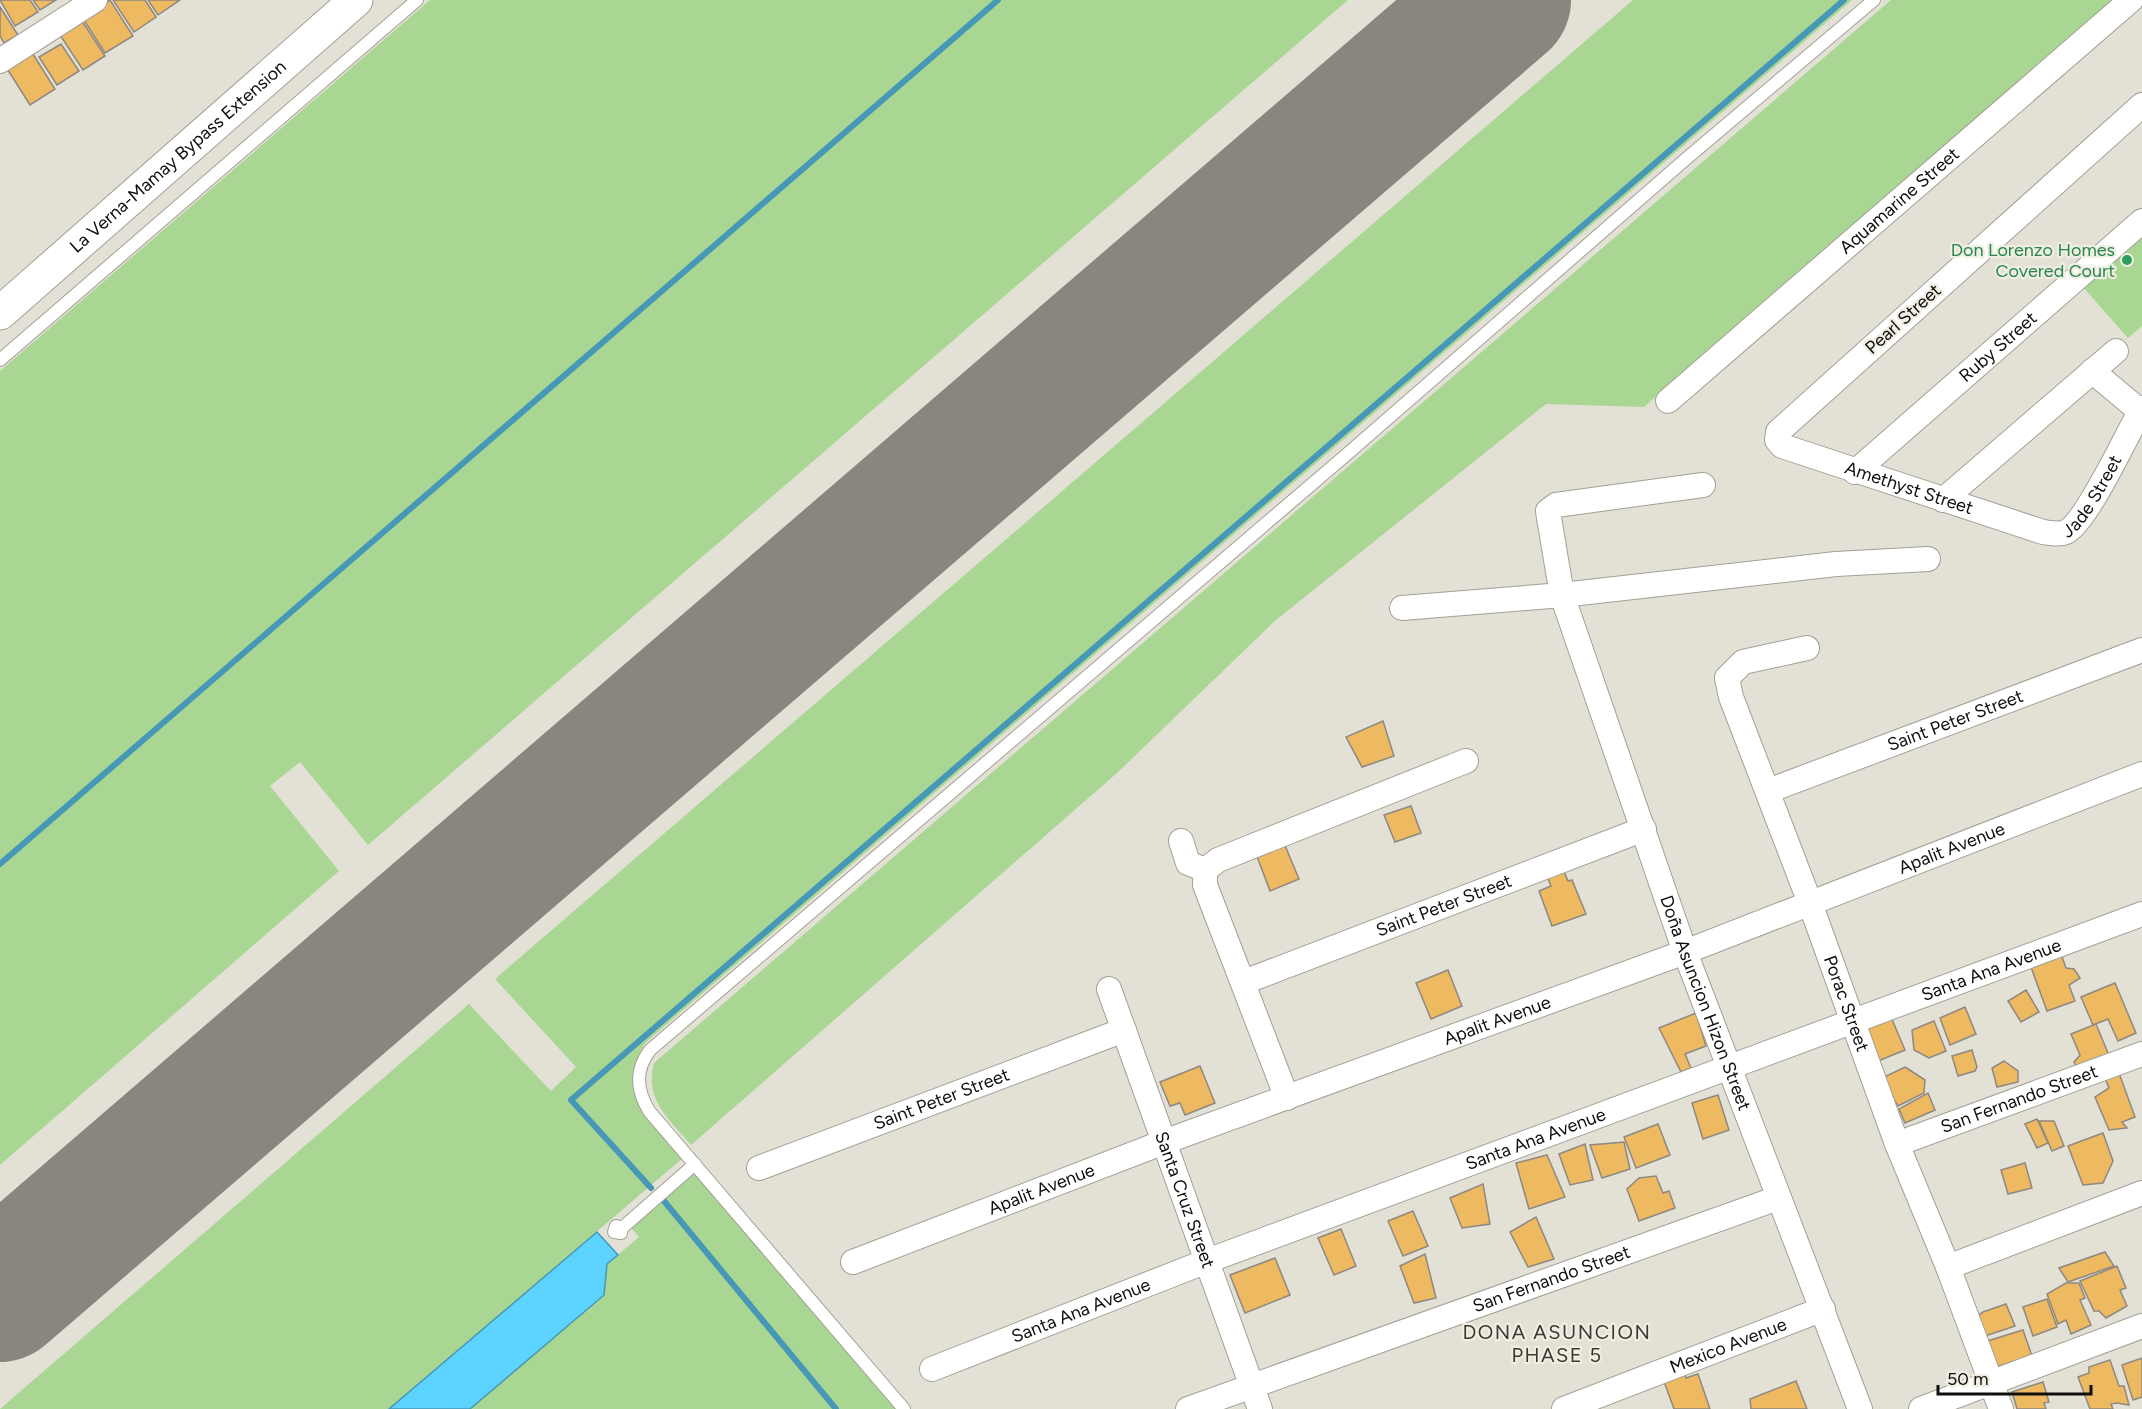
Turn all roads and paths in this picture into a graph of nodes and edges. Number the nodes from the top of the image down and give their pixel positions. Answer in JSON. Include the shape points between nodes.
{"nodes":[{"id":1,"x":95,"y":0,"type":"edge"},
{"id":2,"x":356,"y":0,"type":"edge"},
{"id":3,"x":417,"y":0,"type":"edge"},
{"id":4,"x":1875,"y":0,"type":"edge"},
{"id":5,"x":2131,"y":0,"type":"edge"},
{"id":6,"x":0,"y":61,"type":"edge"},
{"id":7,"x":2142,"y":105,"type":"edge"},
{"id":8,"x":2142,"y":221,"type":"edge"},
{"id":9,"x":0,"y":313,"type":"edge"},
{"id":10,"x":2116,"y":351,"type":"dead end"},
{"id":11,"x":0,"y":360,"type":"edge"},
{"id":12,"x":2092,"y":371,"type":"junction"},
{"id":13,"x":1668,"y":401,"type":"dead end"},
{"id":14,"x":2141,"y":409,"type":"edge"},
{"id":15,"x":1778,"y":440,"type":"joint"},
{"id":16,"x":1855,"y":471,"type":"junction"},
{"id":17,"x":1703,"y":485,"type":"dead end"},
{"id":18,"x":1943,"y":500,"type":"junction"},
{"id":19,"x":2043,"y":532,"type":"joint"},
{"id":20,"x":1928,"y":559,"type":"dead end"},
{"id":21,"x":1562,"y":596,"type":"junction"},
{"id":22,"x":1402,"y":608,"type":"dead end"},
{"id":23,"x":1807,"y":648,"type":"dead end"},
{"id":24,"x":2142,"y":650,"type":"edge"},
{"id":25,"x":1466,"y":761,"type":"dead end"},
{"id":26,"x":2142,"y":774,"type":"edge"},
{"id":27,"x":1768,"y":791,"type":"junction"},
{"id":28,"x":1644,"y":829,"type":"junction"},
{"id":29,"x":1181,"y":841,"type":"dead end"},
{"id":30,"x":1205,"y":870,"type":"junction"},
{"id":31,"x":1810,"y":903,"type":"junction"},
{"id":32,"x":2142,"y":914,"type":"edge"},
{"id":33,"x":1685,"y":952,"type":"junction"},
{"id":34,"x":1244,"y":982,"type":"junction"},
{"id":35,"x":1109,"y":989,"type":"dead end"},
{"id":36,"x":1852,"y":1022,"type":"junction"},
{"id":37,"x":1124,"y":1030,"type":"junction"},
{"id":38,"x":2142,"y":1054,"type":"edge"},
{"id":39,"x":1727,"y":1068,"type":"junction"},
{"id":40,"x":1287,"y":1098,"type":"junction"},
{"id":41,"x":1164,"y":1142,"type":"junction"},
{"id":42,"x":1897,"y":1144,"type":"junction"},
{"id":43,"x":695,"y":1164,"type":"junction"},
{"id":44,"x":759,"y":1168,"type":"dead end"},
{"id":45,"x":2142,"y":1193,"type":"edge"},
{"id":46,"x":1778,"y":1198,"type":"junction"},
{"id":47,"x":622,"y":1228,"type":"dead end"},
{"id":48,"x":853,"y":1262,"type":"dead end"},
{"id":49,"x":1207,"y":1262,"type":"junction"},
{"id":50,"x":1948,"y":1266,"type":"junction"},
{"id":51,"x":1824,"y":1309,"type":"junction"},
{"id":52,"x":2142,"y":1326,"type":"edge"},
{"id":53,"x":932,"y":1369,"type":"dead end"},
{"id":54,"x":1991,"y":1383,"type":"junction"},
{"id":55,"x":1251,"y":1384,"type":"junction"},
{"id":56,"x":904,"y":1409,"type":"edge"},
{"id":57,"x":1188,"y":1409,"type":"edge"},
{"id":58,"x":1260,"y":1409,"type":"edge"},
{"id":59,"x":1564,"y":1409,"type":"edge"},
{"id":60,"x":1860,"y":1409,"type":"edge"},
{"id":61,"x":1921,"y":1409,"type":"edge"},
{"id":62,"x":2001,"y":1409,"type":"edge"}],
"edges":[{"from":1,"to":6,"type":"street"},
{"from":2,"to":9,"type":"main road","name":"La Verna-Mamay Bypass Extension"},
{"from":3,"to":11,"type":"lane"},
{"from":4,"to":43,"type":"lane","via":[[650,1050],[638,1074],[641,1098]]},
{"from":5,"to":13,"type":"street","name":"Aquamarine Street"},
{"from":7,"to":15,"type":"street","name":"Pearl Street","via":[[1778,432]]},
{"from":8,"to":16,"type":"street","name":"Ruby Street"},
{"from":10,"to":12,"type":"street"},
{"from":12,"to":14,"type":"street"},
{"from":12,"to":18,"type":"street"},
{"from":14,"to":19,"type":"street","name":"Jade Street","via":[[2082,518],[2066,532]]},
{"from":15,"to":16,"type":"street","name":"Amethyst Street","via":[[1782,446]]},
{"from":16,"to":18,"type":"street","name":"Amethyst Street"},
{"from":17,"to":21,"type":"street","name":"Doña Asuncion Hizon Street","via":[[1551,507],[1549,518]]},
{"from":18,"to":19,"type":"street","name":"Amethyst Street"},
{"from":20,"to":21,"type":"street","via":[[1780,570]]},
{"from":21,"to":22,"type":"street"},
{"from":21,"to":28,"type":"street","name":"Doña Asuncion Hizon Street"},
{"from":23,"to":27,"type":"street","name":"Porac Street","via":[[1743,662],[1727,678],[1731,698]]},
{"from":24,"to":27,"type":"street","name":"Saint Peter Street"},
{"from":25,"to":30,"type":"street","via":[[1218,860]]},
{"from":26,"to":31,"type":"street","name":"Apalit Avenue"},
{"from":27,"to":31,"type":"street","name":"Porac Street"},
{"from":28,"to":33,"type":"street","name":"Doña Asuncion Hizon Street"},
{"from":28,"to":34,"type":"street","name":"Saint Peter Street"},
{"from":29,"to":30,"type":"street","via":[[1188,863]]},
{"from":30,"to":34,"type":"street","via":[[1205,885]]},
{"from":31,"to":33,"type":"street","name":"Apalit Avenue"},
{"from":31,"to":36,"type":"street","name":"Porac Street"},
{"from":32,"to":36,"type":"street","name":"Santa Ana Avenue"},
{"from":33,"to":39,"type":"street","name":"Doña Asuncion Hizon Street"},
{"from":33,"to":40,"type":"street","name":"Apalit Avenue"},
{"from":34,"to":40,"type":"street"},
{"from":35,"to":37,"type":"street","name":"Santa Cruz Street"},
{"from":36,"to":39,"type":"street","name":"Santa Ana Avenue"},
{"from":36,"to":42,"type":"street","name":"Porac Street"},
{"from":37,"to":41,"type":"street","name":"Santa Cruz Street"},
{"from":37,"to":44,"type":"street","name":"Saint Peter Street"},
{"from":38,"to":42,"type":"street","name":"San Fernando Street"},
{"from":39,"to":46,"type":"street","name":"Doña Asuncion Hizon Street"},
{"from":39,"to":49,"type":"street","name":"Santa Ana Avenue"},
{"from":40,"to":41,"type":"street","name":"Apalit Avenue"},
{"from":41,"to":48,"type":"street","name":"Apalit Avenue"},
{"from":41,"to":49,"type":"street","name":"Santa Cruz Street"},
{"from":42,"to":50,"type":"street","name":"Porac Street"},
{"from":43,"to":47,"type":"lane"},
{"from":43,"to":56,"type":"lane"},
{"from":45,"to":50,"type":"street"},
{"from":46,"to":51,"type":"street","name":"Doña Asuncion Hizon Street"},
{"from":46,"to":55,"type":"street","name":"San Fernando Street"},
{"from":49,"to":53,"type":"street","name":"Santa Ana Avenue"},
{"from":49,"to":55,"type":"street","name":"Santa Cruz Street"},
{"from":50,"to":54,"type":"street","name":"Porac Street"},
{"from":51,"to":59,"type":"street","name":"Mexico Avenue"},
{"from":51,"to":60,"type":"street","name":"Doña Asuncion Hizon Street"},
{"from":52,"to":54,"type":"street"},
{"from":54,"to":61,"type":"street"},
{"from":54,"to":62,"type":"street","name":"Porac Street"},
{"from":55,"to":57,"type":"street","name":"San Fernando Street"},
{"from":55,"to":58,"type":"street","name":"Santa Cruz Street"}]}
